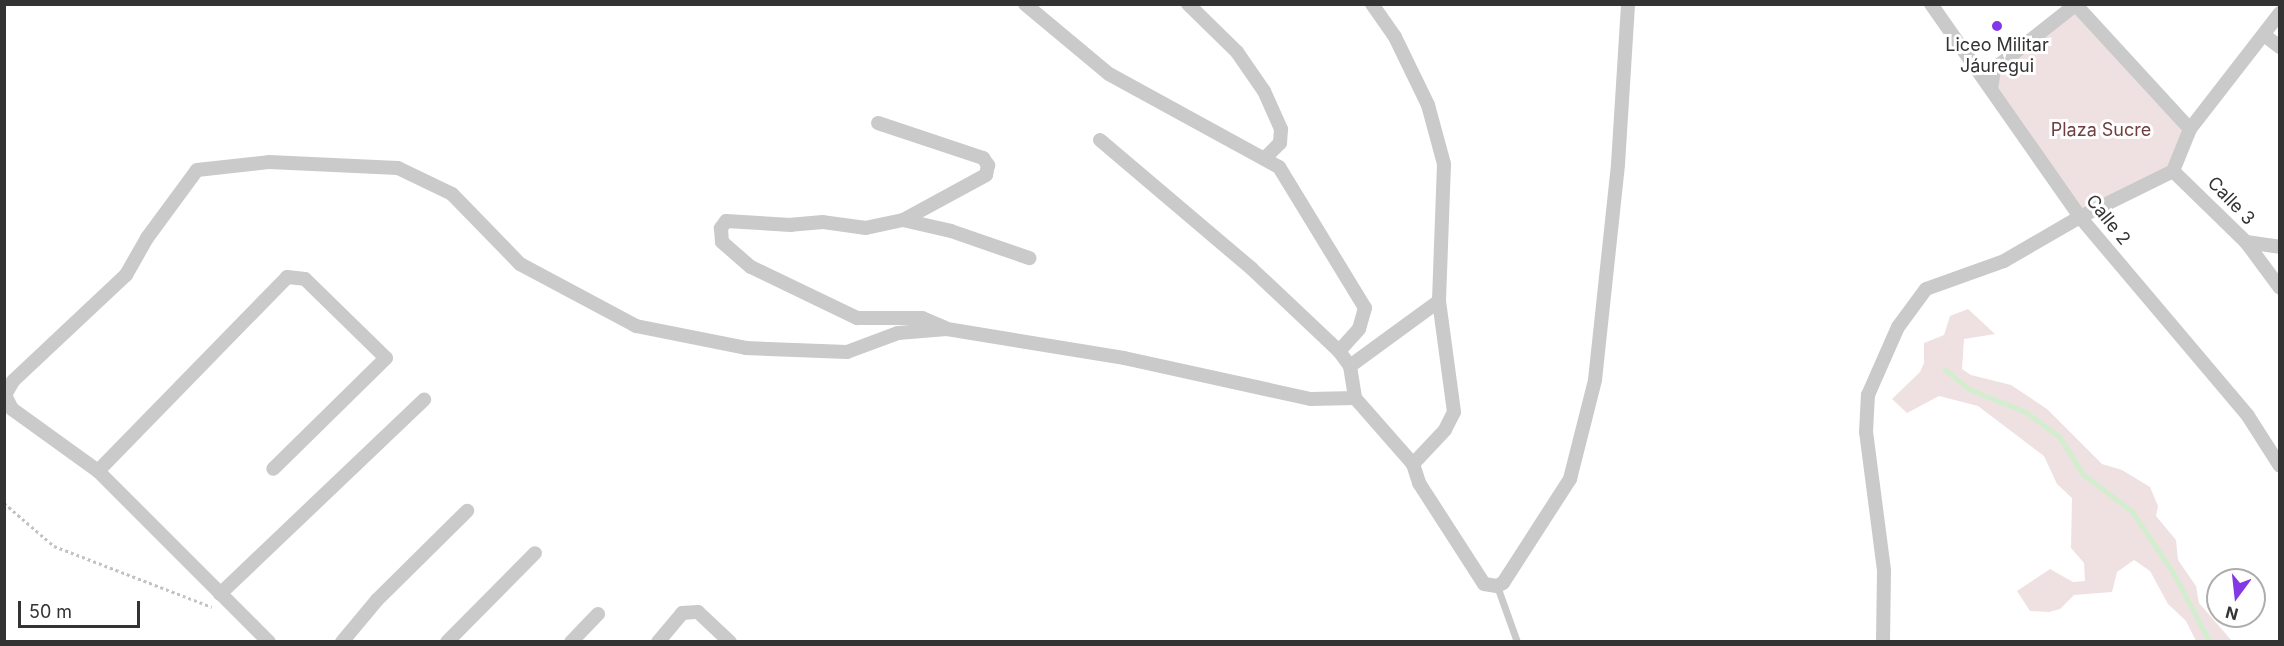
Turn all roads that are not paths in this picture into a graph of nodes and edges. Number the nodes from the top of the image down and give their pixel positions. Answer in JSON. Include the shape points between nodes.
{"nodes":[{"id":1,"x":1024,"y":4,"type":"edge"},
{"id":2,"x":1188,"y":4,"type":"edge"},
{"id":3,"x":1372,"y":4,"type":"edge"},
{"id":4,"x":1628,"y":4,"type":"edge"},
{"id":5,"x":1931,"y":4,"type":"edge"},
{"id":6,"x":2075,"y":5,"type":"edge"},
{"id":7,"x":2280,"y":13,"type":"edge"},
{"id":8,"x":2264,"y":35,"type":"junction"},
{"id":9,"x":2280,"y":47,"type":"edge"},
{"id":10,"x":1991,"y":90,"type":"junction"},
{"id":11,"x":878,"y":123,"type":"dead end"},
{"id":12,"x":2190,"y":129,"type":"junction"},
{"id":13,"x":1100,"y":140,"type":"dead end"},
{"id":14,"x":1265,"y":158,"type":"junction"},
{"id":15,"x":2173,"y":171,"type":"junction"},
{"id":16,"x":2080,"y":217,"type":"junction"},
{"id":17,"x":903,"y":220,"type":"junction"},
{"id":18,"x":2246,"y":242,"type":"junction"},
{"id":19,"x":2280,"y":247,"type":"edge"},
{"id":20,"x":1029,"y":258,"type":"dead end"},
{"id":21,"x":2280,"y":288,"type":"edge"},
{"id":22,"x":1439,"y":302,"type":"junction"},
{"id":23,"x":946,"y":329,"type":"junction"},
{"id":24,"x":1338,"y":351,"type":"junction"},
{"id":25,"x":1350,"y":366,"type":"junction"},
{"id":26,"x":1355,"y":398,"type":"junction"},
{"id":27,"x":424,"y":399,"type":"dead end"},
{"id":28,"x":1413,"y":464,"type":"junction"},
{"id":29,"x":2280,"y":466,"type":"edge"},
{"id":30,"x":273,"y":469,"type":"dead end"},
{"id":31,"x":98,"y":471,"type":"junction"},
{"id":32,"x":467,"y":511,"type":"dead end"},
{"id":33,"x":535,"y":552,"type":"dead end"},
{"id":34,"x":1497,"y":586,"type":"junction"},
{"id":35,"x":220,"y":594,"type":"junction"},
{"id":36,"x":598,"y":614,"type":"dead end"},
{"id":37,"x":269,"y":642,"type":"edge"},
{"id":38,"x":342,"y":642,"type":"edge"},
{"id":39,"x":447,"y":642,"type":"edge"},
{"id":40,"x":571,"y":642,"type":"edge"},
{"id":41,"x":658,"y":642,"type":"edge"},
{"id":42,"x":730,"y":642,"type":"edge"},
{"id":43,"x":1517,"y":642,"type":"edge"},
{"id":44,"x":1883,"y":642,"type":"edge"}],
"edges":[{"from":1,"to":14,"type":"street","via":[[1109,74]]},
{"from":2,"to":14,"type":"street","via":[[1238,52],[1264,91],[1281,129],[1280,142]]},
{"from":3,"to":22,"type":"street","via":[[1395,37],[1428,105],[1444,164]]},
{"from":4,"to":34,"type":"street","via":[[1618,164],[1594,380],[1570,479],[1503,583]]},
{"from":5,"to":10,"type":"street","name":"Calle 2"},
{"from":6,"to":10,"type":"street","via":[[1994,69]]},
{"from":6,"to":12,"type":"street"},
{"from":7,"to":8,"type":"street"},
{"from":8,"to":9,"type":"street"},
{"from":8,"to":12,"type":"street"},
{"from":10,"to":16,"type":"street","name":"Calle 2"},
{"from":11,"to":17,"type":"street","via":[[983,158],[988,165],[986,175]]},
{"from":12,"to":15,"type":"street"},
{"from":13,"to":24,"type":"street","via":[[1252,269]]},
{"from":14,"to":24,"type":"street","via":[[1279,167],[1365,308],[1359,329]]},
{"from":15,"to":16,"type":"street"},
{"from":15,"to":18,"type":"street","name":"Calle 3"},
{"from":16,"to":29,"type":"street","name":"Calle 2","via":[[2248,416]]},
{"from":16,"to":44,"type":"street","via":[[2004,261],[1926,289],[1912,304],[1882,357],[1868,395],[1866,432],[1884,559]]},
{"from":17,"to":20,"type":"street","via":[[951,231]]},
{"from":17,"to":23,"type":"street","via":[[866,228],[823,222],[791,225],[726,221],[721,228],[722,242],[752,267],[857,318],[921,318]]},
{"from":18,"to":19,"type":"street"},
{"from":18,"to":21,"type":"street","name":"Calle 3"},
{"from":22,"to":25,"type":"street"},
{"from":22,"to":28,"type":"street","via":[[1454,412],[1445,430]]},
{"from":23,"to":26,"type":"street","via":[[1124,358],[1311,399]]},
{"from":23,"to":31,"type":"street","via":[[898,333],[847,352],[746,348],[636,326],[520,264],[452,194],[398,168],[269,162],[197,170],[147,238],[126,275],[13,381],[5,394],[12,409]]},
{"from":24,"to":25,"type":"street"},
{"from":25,"to":26,"type":"street"},
{"from":26,"to":28,"type":"street"},
{"from":27,"to":35,"type":"street"},
{"from":28,"to":34,"type":"street","via":[[1419,483],[1484,584]]},
{"from":30,"to":31,"type":"street","via":[[386,357],[305,279],[286,278]]},
{"from":31,"to":35,"type":"street"},
{"from":32,"to":38,"type":"street","via":[[377,600]]},
{"from":33,"to":39,"type":"street"},
{"from":34,"to":43,"type":"lane"},
{"from":35,"to":37,"type":"street"},
{"from":36,"to":40,"type":"street"},
{"from":41,"to":42,"type":"street","via":[[682,613],[698,612]]}]}
